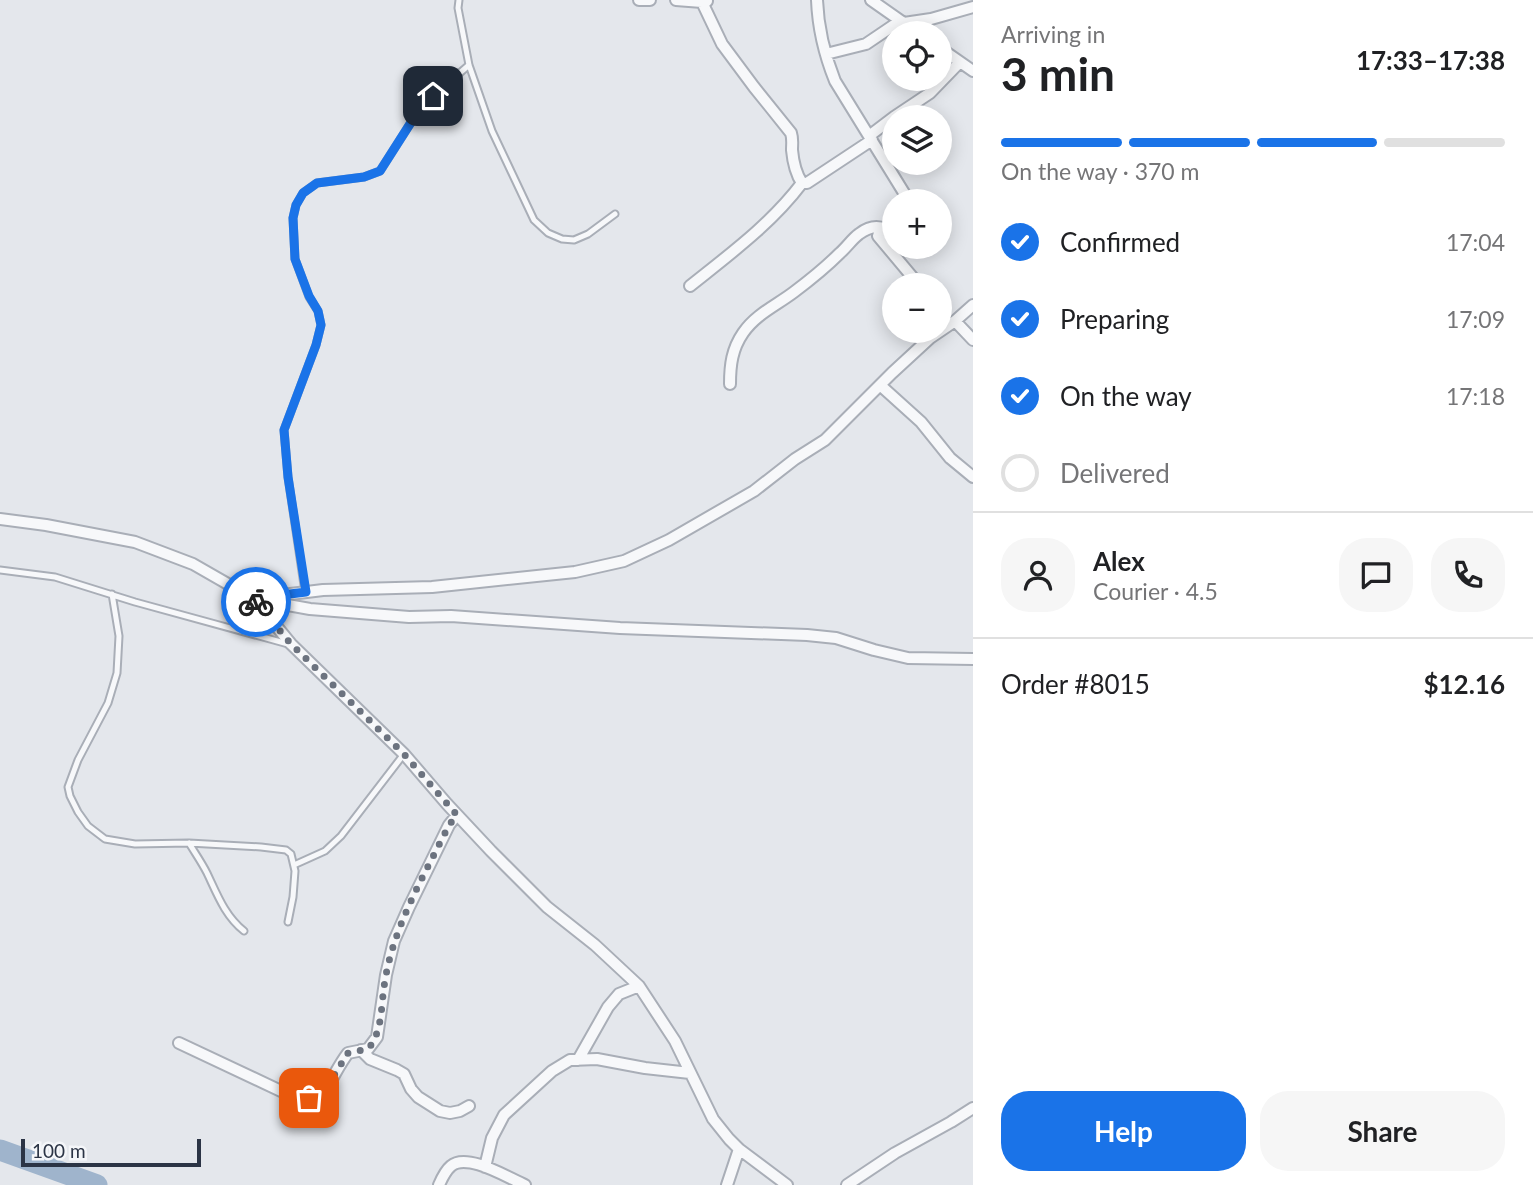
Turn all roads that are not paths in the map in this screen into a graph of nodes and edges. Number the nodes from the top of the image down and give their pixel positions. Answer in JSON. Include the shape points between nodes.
{"nodes":[{"id":1,"x":458,"y":0,"type":"edge"},
{"id":2,"x":639,"y":0,"type":"edge"},
{"id":3,"x":650,"y":0,"type":"edge"},
{"id":4,"x":676,"y":0,"type":"edge"},
{"id":5,"x":817,"y":0,"type":"edge"},
{"id":6,"x":871,"y":0,"type":"edge"},
{"id":7,"x":948,"y":0,"type":"edge"},
{"id":8,"x":706,"y":1,"type":"edge"},
{"id":9,"x":973,"y":7,"type":"edge"},
{"id":10,"x":946,"y":15,"type":"junction"},
{"id":11,"x":901,"y":21,"type":"edge"},
{"id":12,"x":908,"y":21,"type":"edge"},
{"id":13,"x":882,"y":34,"type":"edge"},
{"id":14,"x":826,"y":54,"type":"junction"},
{"id":15,"x":952,"y":56,"type":"edge"},
{"id":16,"x":960,"y":62,"type":"junction"},
{"id":17,"x":469,"y":65,"type":"junction"},
{"id":18,"x":973,"y":71,"type":"edge"},
{"id":19,"x":912,"y":105,"type":"edge"},
{"id":20,"x":882,"y":128,"type":"edge"},
{"id":21,"x":871,"y":138,"type":"junction"},
{"id":22,"x":803,"y":183,"type":"junction"},
{"id":23,"x":903,"y":189,"type":"edge"},
{"id":24,"x":615,"y":214,"type":"dead end"},
{"id":25,"x":882,"y":228,"type":"edge"},
{"id":26,"x":897,"y":259,"type":"edge"},
{"id":27,"x":909,"y":273,"type":"edge"},
{"id":28,"x":690,"y":286,"type":"dead end"},
{"id":29,"x":973,"y":304,"type":"edge"},
{"id":30,"x":952,"y":323,"type":"joint"},
{"id":31,"x":973,"y":340,"type":"edge"},
{"id":32,"x":925,"y":343,"type":"edge"},
{"id":33,"x":730,"y":384,"type":"dead end"},
{"id":34,"x":880,"y":385,"type":"junction"},
{"id":35,"x":973,"y":477,"type":"edge"},
{"id":36,"x":0,"y":519,"type":"edge"},
{"id":37,"x":0,"y":570,"type":"edge"},
{"id":38,"x":239,"y":590,"type":"junction"},
{"id":39,"x":306,"y":592,"type":"junction"},
{"id":40,"x":112,"y":594,"type":"junction"},
{"id":41,"x":254,"y":598,"type":"junction"},
{"id":42,"x":291,"y":644,"type":"junction"},
{"id":43,"x":973,"y":659,"type":"edge"},
{"id":44,"x":404,"y":754,"type":"junction"},
{"id":45,"x":457,"y":815,"type":"junction"},
{"id":46,"x":190,"y":843,"type":"junction"},
{"id":47,"x":294,"y":865,"type":"junction"},
{"id":48,"x":288,"y":922,"type":"dead end"},
{"id":49,"x":244,"y":931,"type":"dead end"},
{"id":50,"x":639,"y":986,"type":"junction"},
{"id":51,"x":179,"y":1043,"type":"dead end"},
{"id":52,"x":361,"y":1050,"type":"junction"},
{"id":53,"x":578,"y":1060,"type":"junction"},
{"id":54,"x":690,"y":1073,"type":"junction"},
{"id":55,"x":469,"y":1106,"type":"dead end"},
{"id":56,"x":973,"y":1108,"type":"edge"},
{"id":57,"x":739,"y":1149,"type":"junction"},
{"id":58,"x":485,"y":1167,"type":"junction"},
{"id":59,"x":439,"y":1185,"type":"edge"},
{"id":60,"x":525,"y":1185,"type":"edge"},
{"id":61,"x":727,"y":1185,"type":"edge"},
{"id":62,"x":787,"y":1185,"type":"edge"},
{"id":63,"x":847,"y":1185,"type":"edge"}],
"edges":[{"from":1,"to":17,"type":"lane"},
{"from":2,"to":3,"type":"street"},
{"from":4,"to":8,"type":"street"},
{"from":5,"to":14,"type":"street"},
{"from":6,"to":11,"type":"street"},
{"from":7,"to":10,"type":"street"},
{"from":8,"to":22,"type":"street","via":[[722,44],[791,132],[792,152]]},
{"from":9,"to":10,"type":"street"},
{"from":10,"to":12,"type":"street"},
{"from":13,"to":14,"type":"street","via":[[866,44]]},
{"from":14,"to":21,"type":"street","via":[[835,81]]},
{"from":15,"to":16,"type":"street"},
{"from":16,"to":18,"type":"street"},
{"from":16,"to":19,"type":"street"},
{"from":17,"to":24,"type":"lane","via":[[492,131],[534,220],[548,233],[574,240]]},
{"from":17,"to":39,"type":"lane","via":[[417,113],[380,171],[317,183],[296,205],[295,259],[321,325],[284,430]]},
{"from":20,"to":21,"type":"street"},
{"from":21,"to":22,"type":"street"},
{"from":21,"to":23,"type":"street"},
{"from":22,"to":28,"type":"street","via":[[758,232]]},
{"from":25,"to":33,"type":"street","via":[[860,233],[744,330],[734,347]]},
{"from":26,"to":27,"type":"street"},
{"from":29,"to":30,"type":"street"},
{"from":30,"to":31,"type":"street"},
{"from":32,"to":34,"type":"street"},
{"from":34,"to":35,"type":"street"},
{"from":34,"to":39,"type":"street","via":[[825,440],[754,491],[624,561],[576,572],[432,587]]},
{"from":36,"to":38,"type":"street","via":[[135,542],[193,564]]},
{"from":37,"to":40,"type":"lane","via":[[55,577]]},
{"from":38,"to":39,"type":"street","via":[[274,596]]},
{"from":38,"to":41,"type":"street"},
{"from":40,"to":42,"type":"lane"},
{"from":40,"to":46,"type":"lane","via":[[119,636],[117,673],[108,703],[68,787],[78,812],[105,839],[135,844]]},
{"from":41,"to":42,"type":"street"},
{"from":41,"to":43,"type":"street","via":[[310,609],[409,617],[817,636],[908,659]]},
{"from":42,"to":44,"type":"street"},
{"from":44,"to":45,"type":"street"},
{"from":44,"to":47,"type":"lane","via":[[341,836],[325,850]]},
{"from":45,"to":50,"type":"street","via":[[547,907]]},
{"from":45,"to":52,"type":"street","via":[[402,920],[386,975],[377,1037],[368,1049]]},
{"from":46,"to":47,"type":"lane","via":[[286,850]]},
{"from":46,"to":49,"type":"lane","via":[[226,913]]},
{"from":47,"to":48,"type":"lane"},
{"from":50,"to":53,"type":"street","via":[[619,994],[608,1007]]},
{"from":50,"to":54,"type":"street"},
{"from":51,"to":52,"type":"street","via":[[284,1092],[309,1098],[325,1090],[348,1053]]},
{"from":52,"to":55,"type":"street","via":[[404,1074],[418,1097],[440,1111],[450,1113]]},
{"from":53,"to":54,"type":"street"},
{"from":53,"to":58,"type":"street","via":[[569,1060],[552,1071],[504,1115]]},
{"from":54,"to":57,"type":"street","via":[[713,1119]]},
{"from":56,"to":63,"type":"street"},
{"from":57,"to":61,"type":"street"},
{"from":57,"to":62,"type":"street"},
{"from":58,"to":59,"type":"street","via":[[456,1162]]},
{"from":58,"to":60,"type":"street"}]}
